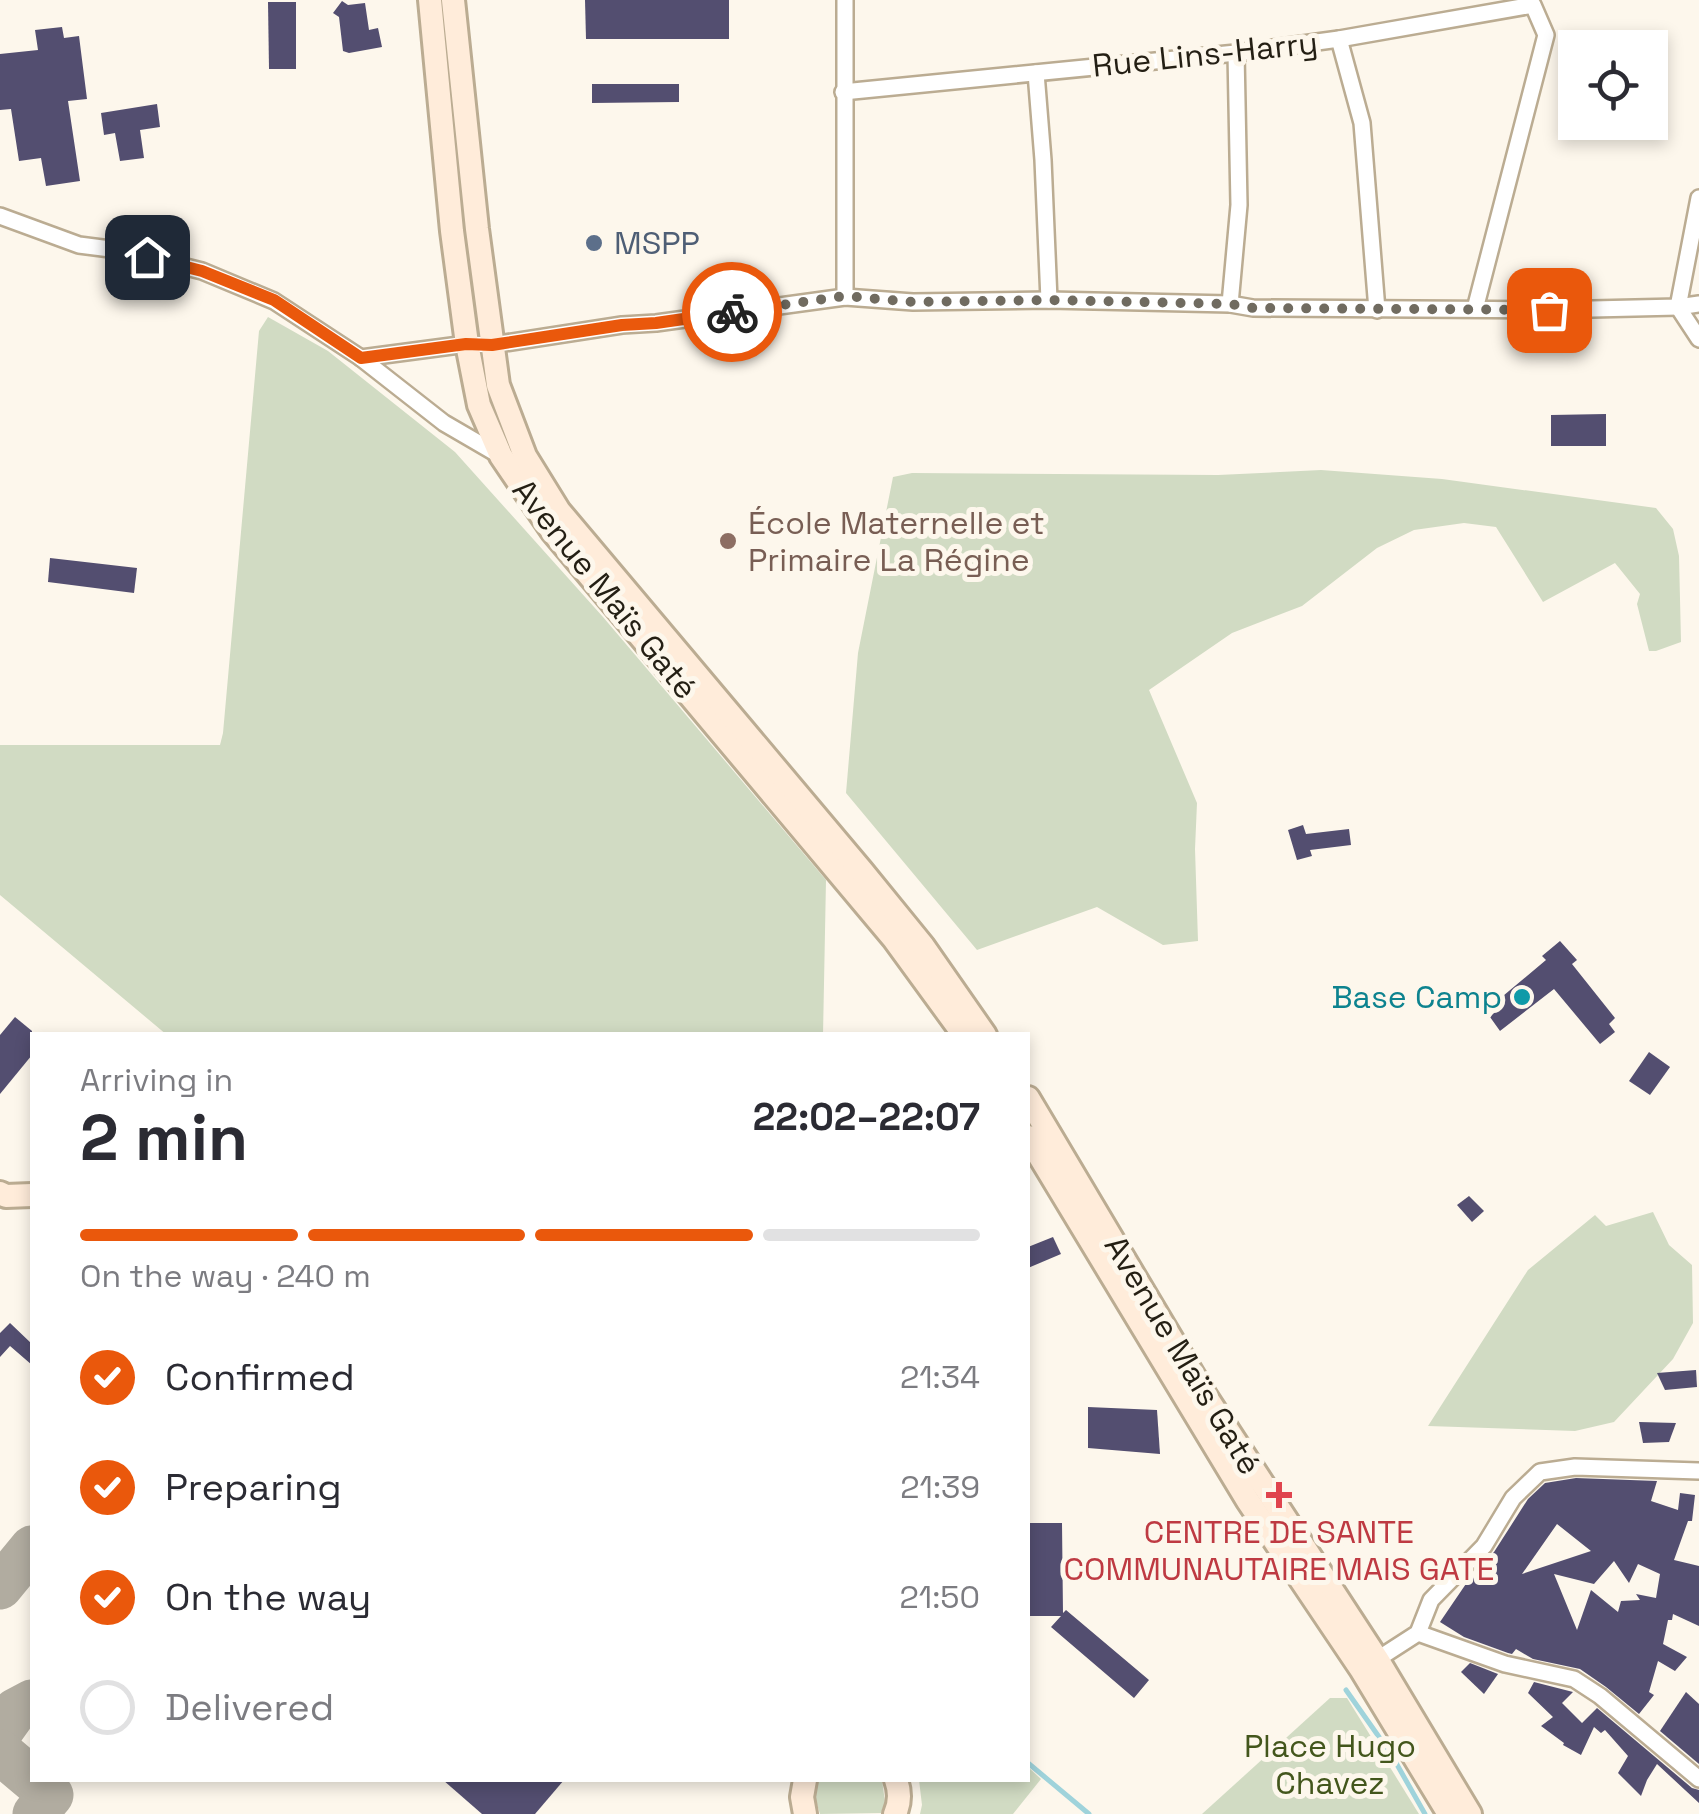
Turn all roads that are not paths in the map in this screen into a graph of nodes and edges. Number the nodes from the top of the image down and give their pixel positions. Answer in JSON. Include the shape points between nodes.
{"nodes":[{"id":1,"x":430,"y":0,"type":"edge"},
{"id":2,"x":453,"y":0,"type":"edge"},
{"id":3,"x":845,"y":0,"type":"edge"},
{"id":4,"x":1339,"y":39,"type":"junction"},
{"id":5,"x":1236,"y":53,"type":"junction"},
{"id":6,"x":1036,"y":73,"type":"junction"},
{"id":7,"x":843,"y":92,"type":"junction"},
{"id":8,"x":1699,"y":198,"type":"edge"},
{"id":9,"x":0,"y":216,"type":"edge"},
{"id":10,"x":845,"y":296,"type":"junction"},
{"id":11,"x":1048,"y":300,"type":"junction"},
{"id":12,"x":1230,"y":304,"type":"junction"},
{"id":13,"x":1699,"y":304,"type":"edge"},
{"id":14,"x":1678,"y":308,"type":"junction"},
{"id":15,"x":1476,"y":309,"type":"junction"},
{"id":16,"x":1377,"y":310,"type":"junction"},
{"id":17,"x":1699,"y":339,"type":"edge"},
{"id":18,"x":466,"y":344,"type":"junction"},
{"id":19,"x":492,"y":345,"type":"junction"},
{"id":20,"x":361,"y":358,"type":"junction"},
{"id":21,"x":513,"y":456,"type":"junction"},
{"id":22,"x":962,"y":1032,"type":"edge"},
{"id":23,"x":983,"y":1032,"type":"edge"},
{"id":24,"x":1030,"y":1101,"type":"edge"},
{"id":25,"x":1030,"y":1139,"type":"edge"},
{"id":26,"x":0,"y":1193,"type":"edge"},
{"id":27,"x":30,"y":1195,"type":"edge"},
{"id":28,"x":1699,"y":1471,"type":"edge"},
{"id":29,"x":1418,"y":1632,"type":"junction"},
{"id":30,"x":1369,"y":1664,"type":"junction"},
{"id":31,"x":1699,"y":1779,"type":"edge"},
{"id":32,"x":804,"y":1782,"type":"edge"},
{"id":33,"x":897,"y":1782,"type":"edge"},
{"id":34,"x":805,"y":1814,"type":"edge"},
{"id":35,"x":896,"y":1814,"type":"edge"},
{"id":36,"x":1449,"y":1814,"type":"edge"},
{"id":37,"x":1470,"y":1814,"type":"edge"}],
"edges":[{"from":1,"to":18,"type":"main road","name":"Avenue Maïs Gaté"},
{"from":2,"to":19,"type":"main road","name":"Avenue Maïs Gaté"},
{"from":3,"to":7,"type":"street"},
{"from":4,"to":5,"type":"street","name":"Rue Lins-Harry"},
{"from":4,"to":15,"type":"street","name":"Rue Lins-Harry","via":[[1533,5],[1546,35]]},
{"from":4,"to":16,"type":"street","via":[[1362,123]]},
{"from":5,"to":6,"type":"street","name":"Rue Lins-Harry"},
{"from":5,"to":12,"type":"street","via":[[1238,206]]},
{"from":6,"to":7,"type":"street","name":"Rue Lins-Harry"},
{"from":6,"to":11,"type":"street"},
{"from":7,"to":10,"type":"street"},
{"from":8,"to":14,"type":"street"},
{"from":9,"to":20,"type":"street","via":[[80,245],[202,271],[274,300]]},
{"from":10,"to":11,"type":"street"},
{"from":10,"to":19,"type":"street"},
{"from":11,"to":12,"type":"street"},
{"from":12,"to":16,"type":"street"},
{"from":13,"to":14,"type":"street"},
{"from":14,"to":15,"type":"street"},
{"from":14,"to":17,"type":"street"},
{"from":15,"to":16,"type":"street"},
{"from":18,"to":19,"type":"street"},
{"from":18,"to":20,"type":"street"},
{"from":18,"to":21,"type":"main road","name":"Avenue Maïs Gaté","via":[[479,405]]},
{"from":19,"to":21,"type":"main road","name":"Avenue Maïs Gaté"},
{"from":20,"to":21,"type":"street","via":[[444,423]]},
{"from":21,"to":22,"type":"main road","name":"Avenue Maïs Gaté","via":[[552,532],[894,939]]},
{"from":21,"to":23,"type":"main road","name":"Avenue Maïs Gaté","via":[[862,871]]},
{"from":24,"to":30,"type":"main road","name":"Avenue Maïs Gaté"},
{"from":25,"to":30,"type":"main road","name":"Avenue Maïs Gaté","via":[[1248,1501]]},
{"from":26,"to":27,"type":"main road"},
{"from":28,"to":29,"type":"street","via":[[1540,1472],[1432,1600]]},
{"from":29,"to":30,"type":"street"},
{"from":29,"to":31,"type":"street","via":[[1574,1680]]},
{"from":30,"to":36,"type":"main road","name":"Avenue Maïs Gaté"},
{"from":30,"to":37,"type":"main road","name":"Avenue Maïs Gaté"},
{"from":32,"to":34,"type":"main road"},
{"from":33,"to":35,"type":"main road"}]}
